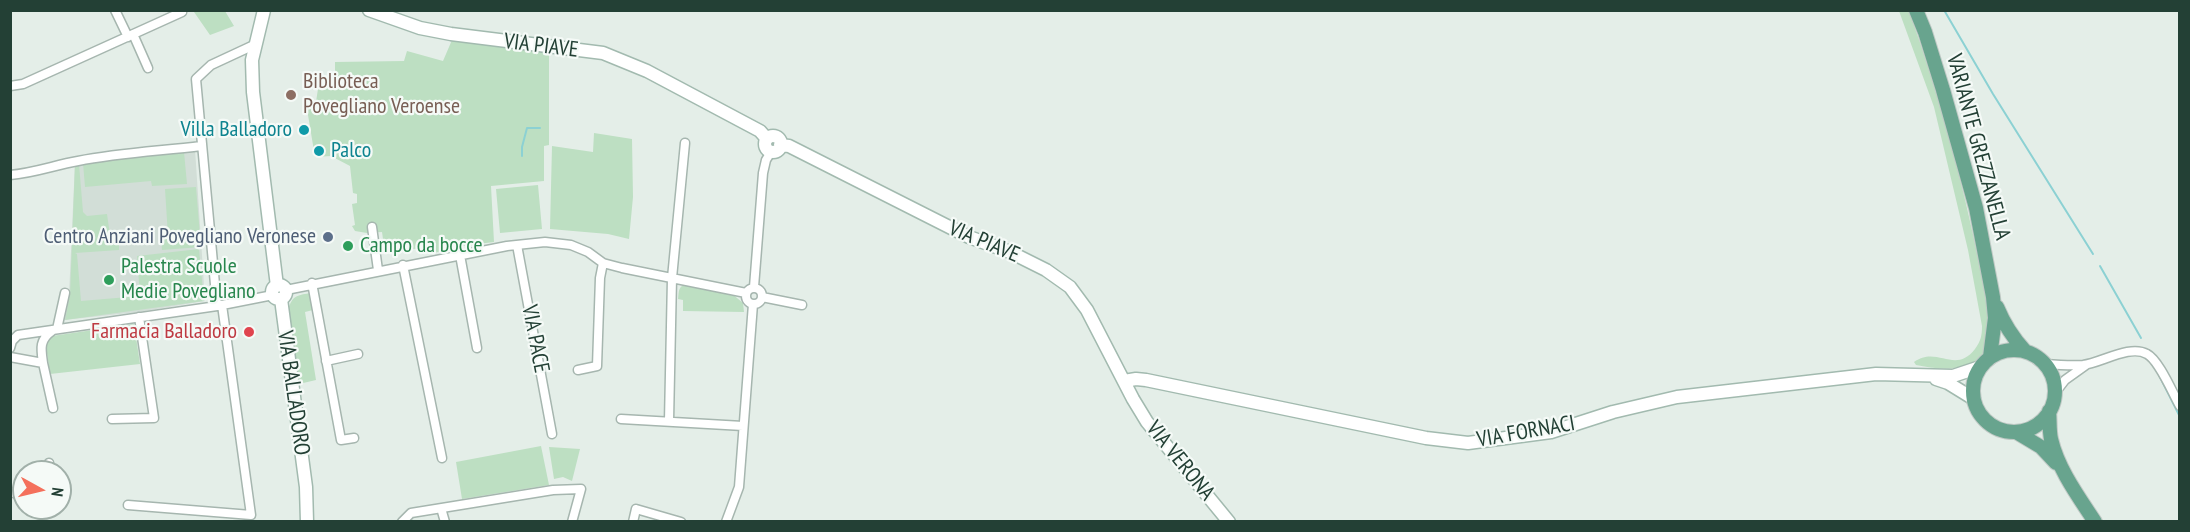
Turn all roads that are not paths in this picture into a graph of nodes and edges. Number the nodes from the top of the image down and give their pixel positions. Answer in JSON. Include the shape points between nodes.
{"nodes":[{"id":1,"x":115,"y":10,"type":"edge"},
{"id":2,"x":264,"y":10,"type":"edge"},
{"id":3,"x":369,"y":10,"type":"edge"},
{"id":4,"x":1916,"y":10,"type":"edge"},
{"id":5,"x":182,"y":12,"type":"dead end"},
{"id":6,"x":130,"y":36,"type":"junction"},
{"id":7,"x":254,"y":45,"type":"junction"},
{"id":8,"x":148,"y":68,"type":"dead end"},
{"id":9,"x":10,"y":86,"type":"edge"},
{"id":10,"x":685,"y":143,"type":"dead end"},
{"id":11,"x":201,"y":146,"type":"junction"},
{"id":12,"x":776,"y":149,"type":"junction"},
{"id":13,"x":10,"y":175,"type":"edge"},
{"id":14,"x":372,"y":227,"type":"dead end"},
{"id":15,"x":517,"y":244,"type":"junction"},
{"id":16,"x":460,"y":255,"type":"junction"},
{"id":17,"x":603,"y":263,"type":"junction"},
{"id":18,"x":403,"y":265,"type":"junction"},
{"id":19,"x":378,"y":270,"type":"junction"},
{"id":20,"x":672,"y":278,"type":"junction"},
{"id":21,"x":312,"y":283,"type":"junction"},
{"id":22,"x":754,"y":287,"type":"junction"},
{"id":23,"x":279,"y":292,"type":"junction"},
{"id":24,"x":65,"y":293,"type":"dead end"},
{"id":25,"x":746,"y":293,"type":"junction"},
{"id":26,"x":762,"y":297,"type":"junction"},
{"id":27,"x":1993,"y":297,"type":"junction"},
{"id":28,"x":753,"y":304,"type":"junction"},
{"id":29,"x":219,"y":305,"type":"junction"},
{"id":30,"x":802,"y":305,"type":"dead end"},
{"id":31,"x":139,"y":318,"type":"junction"},
{"id":32,"x":55,"y":330,"type":"junction"},
{"id":33,"x":10,"y":348,"type":"edge"},
{"id":34,"x":477,"y":348,"type":"dead end"},
{"id":35,"x":2025,"y":351,"type":"junction"},
{"id":36,"x":358,"y":354,"type":"dead end"},
{"id":37,"x":10,"y":357,"type":"edge"},
{"id":38,"x":1990,"y":357,"type":"junction"},
{"id":39,"x":326,"y":361,"type":"junction"},
{"id":40,"x":43,"y":363,"type":"junction"},
{"id":41,"x":2045,"y":364,"type":"junction"},
{"id":42,"x":2086,"y":364,"type":"junction"},
{"id":43,"x":1980,"y":368,"type":"junction"},
{"id":44,"x":578,"y":370,"type":"dead end"},
{"id":45,"x":1929,"y":376,"type":"junction"},
{"id":46,"x":1125,"y":381,"type":"junction"},
{"id":47,"x":2055,"y":393,"type":"junction"},
{"id":48,"x":1133,"y":399,"type":"joint"},
{"id":49,"x":1974,"y":399,"type":"junction"},
{"id":50,"x":2180,"y":406,"type":"edge"},
{"id":51,"x":53,"y":408,"type":"dead end"},
{"id":52,"x":2049,"y":411,"type":"junction"},
{"id":53,"x":112,"y":419,"type":"dead end"},
{"id":54,"x":621,"y":419,"type":"dead end"},
{"id":55,"x":669,"y":421,"type":"junction"},
{"id":56,"x":743,"y":426,"type":"junction"},
{"id":57,"x":2016,"y":432,"type":"junction"},
{"id":58,"x":552,"y":434,"type":"dead end"},
{"id":59,"x":354,"y":438,"type":"dead end"},
{"id":60,"x":442,"y":458,"type":"dead end"},
{"id":61,"x":2063,"y":471,"type":"junction"},
{"id":62,"x":306,"y":487,"type":"junction"},
{"id":63,"x":128,"y":505,"type":"dead end"},
{"id":64,"x":441,"y":508,"type":"junction"},
{"id":65,"x":307,"y":522,"type":"edge"},
{"id":66,"x":314,"y":522,"type":"edge"},
{"id":67,"x":402,"y":522,"type":"edge"},
{"id":68,"x":445,"y":522,"type":"edge"},
{"id":69,"x":572,"y":522,"type":"edge"},
{"id":70,"x":633,"y":522,"type":"edge"},
{"id":71,"x":681,"y":522,"type":"edge"},
{"id":72,"x":726,"y":522,"type":"edge"},
{"id":73,"x":1229,"y":522,"type":"edge"},
{"id":74,"x":2095,"y":522,"type":"edge"}],
"edges":[{"from":1,"to":6,"type":"street"},
{"from":2,"to":7,"type":"street","name":"VIA BALLADORO"},
{"from":3,"to":12,"type":"street","name":"VIA PIAVE","via":[[451,34],[603,53],[647,71],[760,131],[767,139],[778,138]]},
{"from":4,"to":27,"type":"main road","name":"VARIANTE GREZZANELLA","via":[[1973,197]]},
{"from":5,"to":6,"type":"street"},
{"from":6,"to":8,"type":"street"},
{"from":6,"to":9,"type":"street","via":[[23,84]]},
{"from":7,"to":11,"type":"street","via":[[211,65],[196,79]]},
{"from":7,"to":23,"type":"street","name":"VIA BALLADORO","via":[[253,92]]},
{"from":10,"to":20,"type":"street"},
{"from":11,"to":13,"type":"street","via":[[78,160]]},
{"from":11,"to":29,"type":"street"},
{"from":12,"to":22,"type":"street","via":[[766,160],[763,173]]},
{"from":12,"to":46,"type":"street","name":"VIA PIAVE","via":[[789,146],[969,237],[1046,270],[1070,287],[1087,310]]},
{"from":14,"to":19,"type":"street"},
{"from":15,"to":16,"type":"street"},
{"from":15,"to":17,"type":"street","via":[[571,245]]},
{"from":15,"to":58,"type":"street","name":"VIA PACE"},
{"from":16,"to":18,"type":"street"},
{"from":16,"to":34,"type":"street"},
{"from":17,"to":20,"type":"street"},
{"from":17,"to":44,"type":"street","via":[[597,366]]},
{"from":18,"to":19,"type":"street"},
{"from":18,"to":60,"type":"street"},
{"from":19,"to":21,"type":"street"},
{"from":20,"to":25,"type":"street"},
{"from":20,"to":55,"type":"street"},
{"from":21,"to":23,"type":"street"},
{"from":21,"to":39,"type":"street"},
{"from":22,"to":25,"type":"street"},
{"from":22,"to":26,"type":"street"},
{"from":23,"to":29,"type":"street"},
{"from":23,"to":62,"type":"street","name":"VIA BALLADORO"},
{"from":24,"to":32,"type":"street"},
{"from":25,"to":28,"type":"street","via":[[746,299]]},
{"from":26,"to":28,"type":"street"},
{"from":26,"to":30,"type":"street"},
{"from":27,"to":35,"type":"main road","name":"VARIANTE GREZZANELLA","via":[[2002,320]]},
{"from":27,"to":38,"type":"main road","name":"VARIANTE GREZZANELLA","via":[[1995,318]]},
{"from":28,"to":56,"type":"street"},
{"from":29,"to":31,"type":"street"},
{"from":29,"to":63,"type":"street","via":[[251,515]]},
{"from":31,"to":32,"type":"street"},
{"from":31,"to":53,"type":"street","via":[[153,418]]},
{"from":32,"to":33,"type":"street","via":[[18,335]]},
{"from":32,"to":40,"type":"street","via":[[41,343]]},
{"from":35,"to":38,"type":"main road","via":[[2004,351]]},
{"from":35,"to":41,"type":"main road","name":"VARIANTE GREZZANELLA"},
{"from":36,"to":39,"type":"street"},
{"from":37,"to":40,"type":"street"},
{"from":38,"to":43,"type":"main road"},
{"from":39,"to":59,"type":"street","via":[[341,440]]},
{"from":40,"to":51,"type":"street"},
{"from":41,"to":42,"type":"street"},
{"from":41,"to":47,"type":"main road","via":[[2054,380]]},
{"from":42,"to":47,"type":"street"},
{"from":42,"to":50,"type":"street","via":[[2133,351],[2147,353]]},
{"from":43,"to":45,"type":"street","via":[[1953,376]]},
{"from":43,"to":49,"type":"main road","via":[[1973,385]]},
{"from":45,"to":46,"type":"street","name":"VIA FORNACI","via":[[1876,374],[1677,397],[1551,432],[1468,443],[1426,438],[1146,380]]},
{"from":45,"to":49,"type":"street"},
{"from":46,"to":48,"type":"street","name":"VIA PIAVE"},
{"from":47,"to":52,"type":"main road"},
{"from":48,"to":73,"type":"street","name":"VIA VERONA","via":[[1147,422]]},
{"from":49,"to":57,"type":"main road","via":[[1986,421]]},
{"from":52,"to":57,"type":"main road","via":[[2037,424]]},
{"from":52,"to":61,"type":"main road","via":[[2050,436]]},
{"from":54,"to":55,"type":"street"},
{"from":55,"to":56,"type":"street"},
{"from":56,"to":72,"type":"street","via":[[739,487]]},
{"from":57,"to":61,"type":"main road","via":[[2041,447]]},
{"from":61,"to":74,"type":"main road"},
{"from":62,"to":65,"type":"street","name":"VIA BALLADORO"},
{"from":62,"to":66,"type":"street","name":"VIA BALLADORO"},
{"from":64,"to":67,"type":"street","via":[[411,513]]},
{"from":64,"to":68,"type":"street"},
{"from":64,"to":69,"type":"street","via":[[581,489]]},
{"from":70,"to":71,"type":"street","via":[[636,509]]}]}
